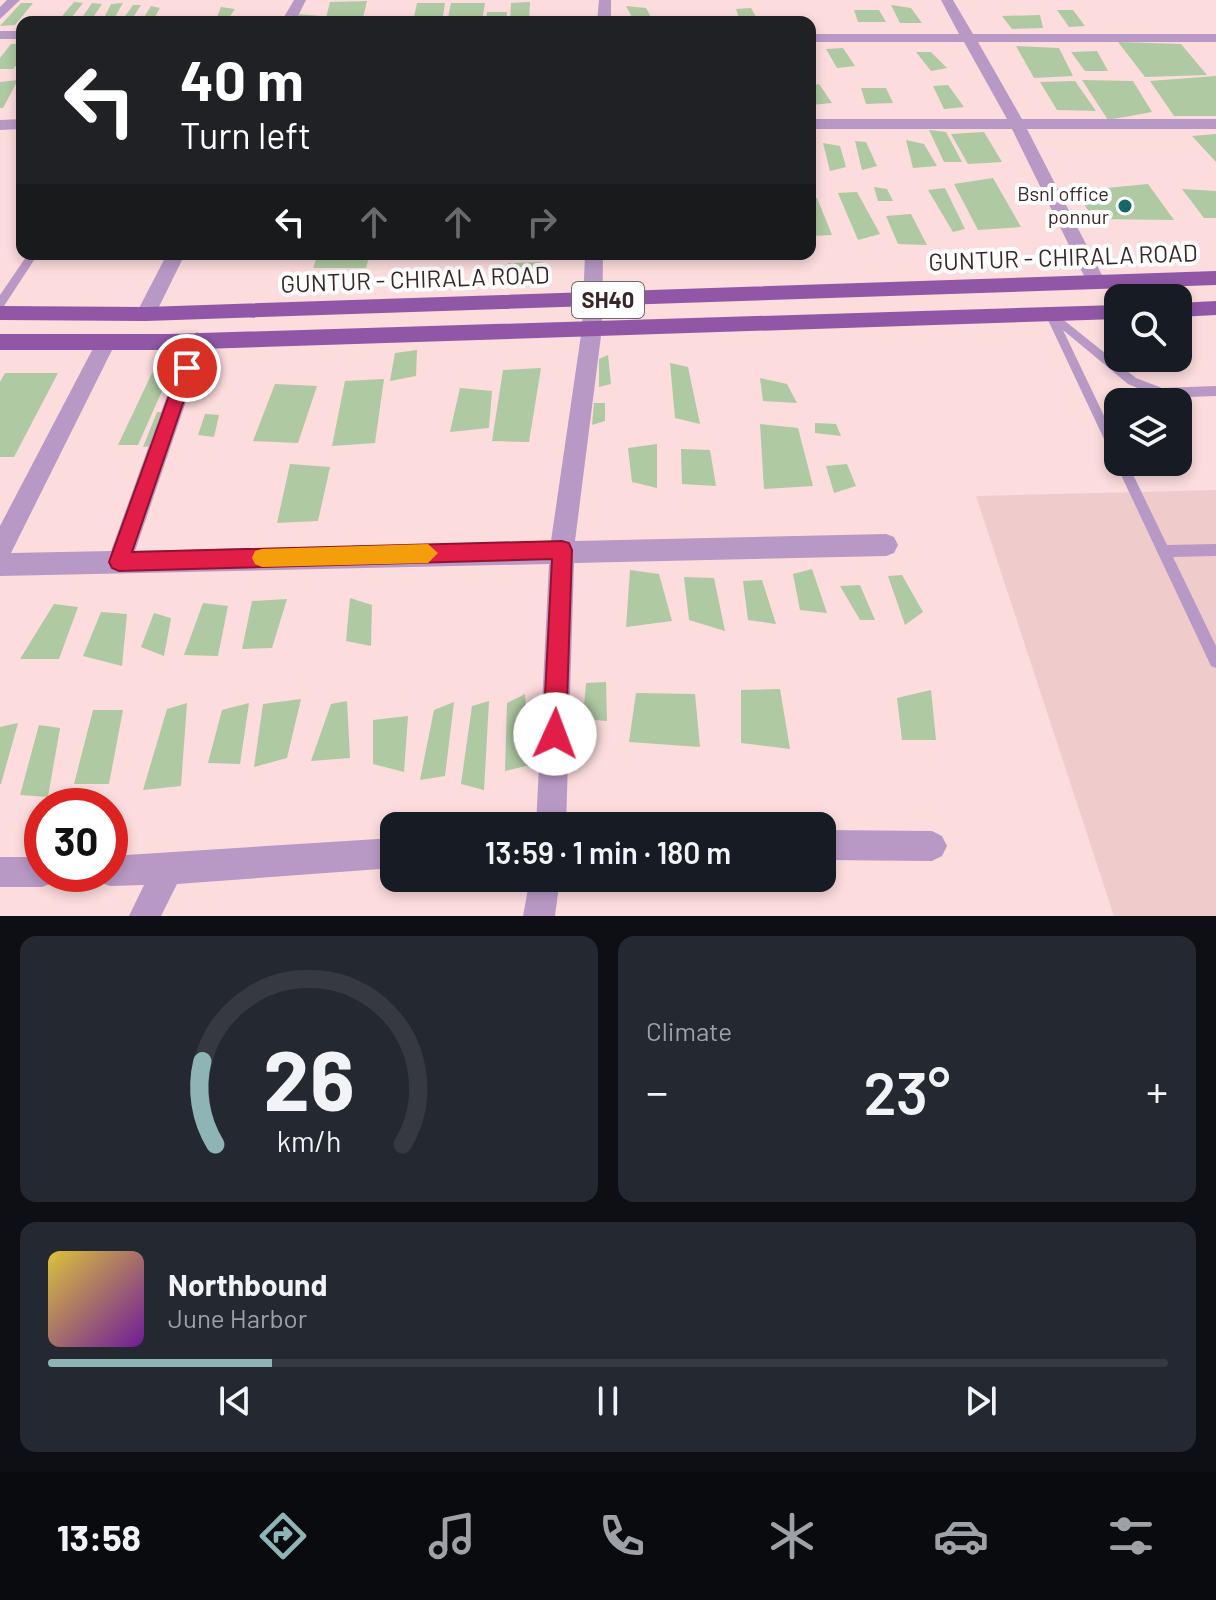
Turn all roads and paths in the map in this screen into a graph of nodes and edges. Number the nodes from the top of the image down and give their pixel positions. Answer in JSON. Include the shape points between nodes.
{"nodes":[{"id":1,"x":14,"y":0,"type":"edge"},
{"id":2,"x":947,"y":0,"type":"edge"},
{"id":3,"x":0,"y":15,"type":"edge"},
{"id":4,"x":967,"y":37,"type":"junction"},
{"id":5,"x":816,"y":38,"type":"edge"},
{"id":6,"x":1216,"y":38,"type":"edge"},
{"id":7,"x":816,"y":124,"type":"edge"},
{"id":8,"x":1017,"y":124,"type":"junction"},
{"id":9,"x":1216,"y":124,"type":"edge"},
{"id":10,"x":29,"y":260,"type":"edge"},
{"id":11,"x":173,"y":260,"type":"edge"},
{"id":12,"x":594,"y":260,"type":"edge"},
{"id":13,"x":1216,"y":278,"type":"edge"},
{"id":14,"x":1097,"y":283,"type":"junction"},
{"id":15,"x":591,"y":300,"type":"junction"},
{"id":16,"x":0,"y":303,"type":"edge"},
{"id":17,"x":1216,"y":308,"type":"edge"},
{"id":18,"x":1192,"y":309,"type":"edge"},
{"id":19,"x":1104,"y":312,"type":"edge"},
{"id":20,"x":0,"y":313,"type":"edge"},
{"id":21,"x":1050,"y":313,"type":"junction"},
{"id":22,"x":146,"y":314,"type":"junction"},
{"id":23,"x":592,"y":328,"type":"junction"},
{"id":24,"x":197,"y":340,"type":"junction"},
{"id":25,"x":0,"y":342,"type":"edge"},
{"id":26,"x":106,"y":342,"type":"junction"},
{"id":27,"x":1216,"y":391,"type":"edge"},
{"id":28,"x":1104,"y":427,"type":"edge"},
{"id":29,"x":1127,"y":476,"type":"edge"},
{"id":30,"x":886,"y":545,"type":"dead end"},
{"id":31,"x":0,"y":550,"type":"edge"},
{"id":32,"x":562,"y":550,"type":"junction"},
{"id":33,"x":1216,"y":550,"type":"edge"},
{"id":34,"x":1163,"y":551,"type":"junction"},
{"id":35,"x":119,"y":562,"type":"junction"},
{"id":36,"x":0,"y":565,"type":"edge"},
{"id":37,"x":1216,"y":661,"type":"edge"},
{"id":38,"x":552,"y":812,"type":"edge"},
{"id":39,"x":836,"y":845,"type":"edge"},
{"id":40,"x":932,"y":846,"type":"dead end"},
{"id":41,"x":380,"y":854,"type":"edge"},
{"id":42,"x":168,"y":870,"type":"junction"},
{"id":43,"x":128,"y":871,"type":"edge"},
{"id":44,"x":0,"y":872,"type":"edge"},
{"id":45,"x":24,"y":872,"type":"edge"},
{"id":46,"x":543,"y":892,"type":"edge"},
{"id":47,"x":145,"y":916,"type":"edge"},
{"id":48,"x":539,"y":916,"type":"edge"}],
"edges":[{"from":1,"to":3,"type":"street"},
{"from":2,"to":4,"type":"street"},
{"from":4,"to":5,"type":"street"},
{"from":4,"to":6,"type":"street"},
{"from":4,"to":8,"type":"street"},
{"from":7,"to":8,"type":"street"},
{"from":8,"to":9,"type":"street"},
{"from":8,"to":14,"type":"street"},
{"from":10,"to":16,"type":"lane"},
{"from":11,"to":22,"type":"street"},
{"from":12,"to":15,"type":"street"},
{"from":13,"to":14,"type":"main road","name":"GUNTUR - CHIRALA ROAD","number":"SH40"},
{"from":14,"to":15,"type":"main road","name":"GUNTUR - CHIRALA ROAD","number":"SH40"},
{"from":15,"to":22,"type":"main road","name":"GUNTUR - CHIRALA ROAD","number":"SH40"},
{"from":15,"to":23,"type":"street"},
{"from":17,"to":18,"type":"main road"},
{"from":19,"to":21,"type":"main road","number":"SH40"},
{"from":20,"to":22,"type":"main road","name":"GUNTUR - CHIRALA ROAD","number":"SH40"},
{"from":21,"to":23,"type":"main road","number":"SH40"},
{"from":21,"to":27,"type":"lane","via":[[1132,381],[1161,393]]},
{"from":21,"to":28,"type":"lane"},
{"from":23,"to":24,"type":"main road","number":"SH40"},
{"from":23,"to":32,"type":"street"},
{"from":24,"to":26,"type":"main road","number":"SH40"},
{"from":24,"to":35,"type":"street"},
{"from":25,"to":26,"type":"main road","number":"SH40"},
{"from":26,"to":31,"type":"street"},
{"from":29,"to":34,"type":"lane"},
{"from":30,"to":32,"type":"street"},
{"from":32,"to":35,"type":"street"},
{"from":32,"to":38,"type":"street"},
{"from":33,"to":34,"type":"lane"},
{"from":34,"to":37,"type":"lane"},
{"from":35,"to":36,"type":"street"},
{"from":39,"to":40,"type":"street"},
{"from":41,"to":42,"type":"street"},
{"from":42,"to":43,"type":"street"},
{"from":42,"to":47,"type":"street"},
{"from":44,"to":45,"type":"street"},
{"from":46,"to":48,"type":"street"}]}
